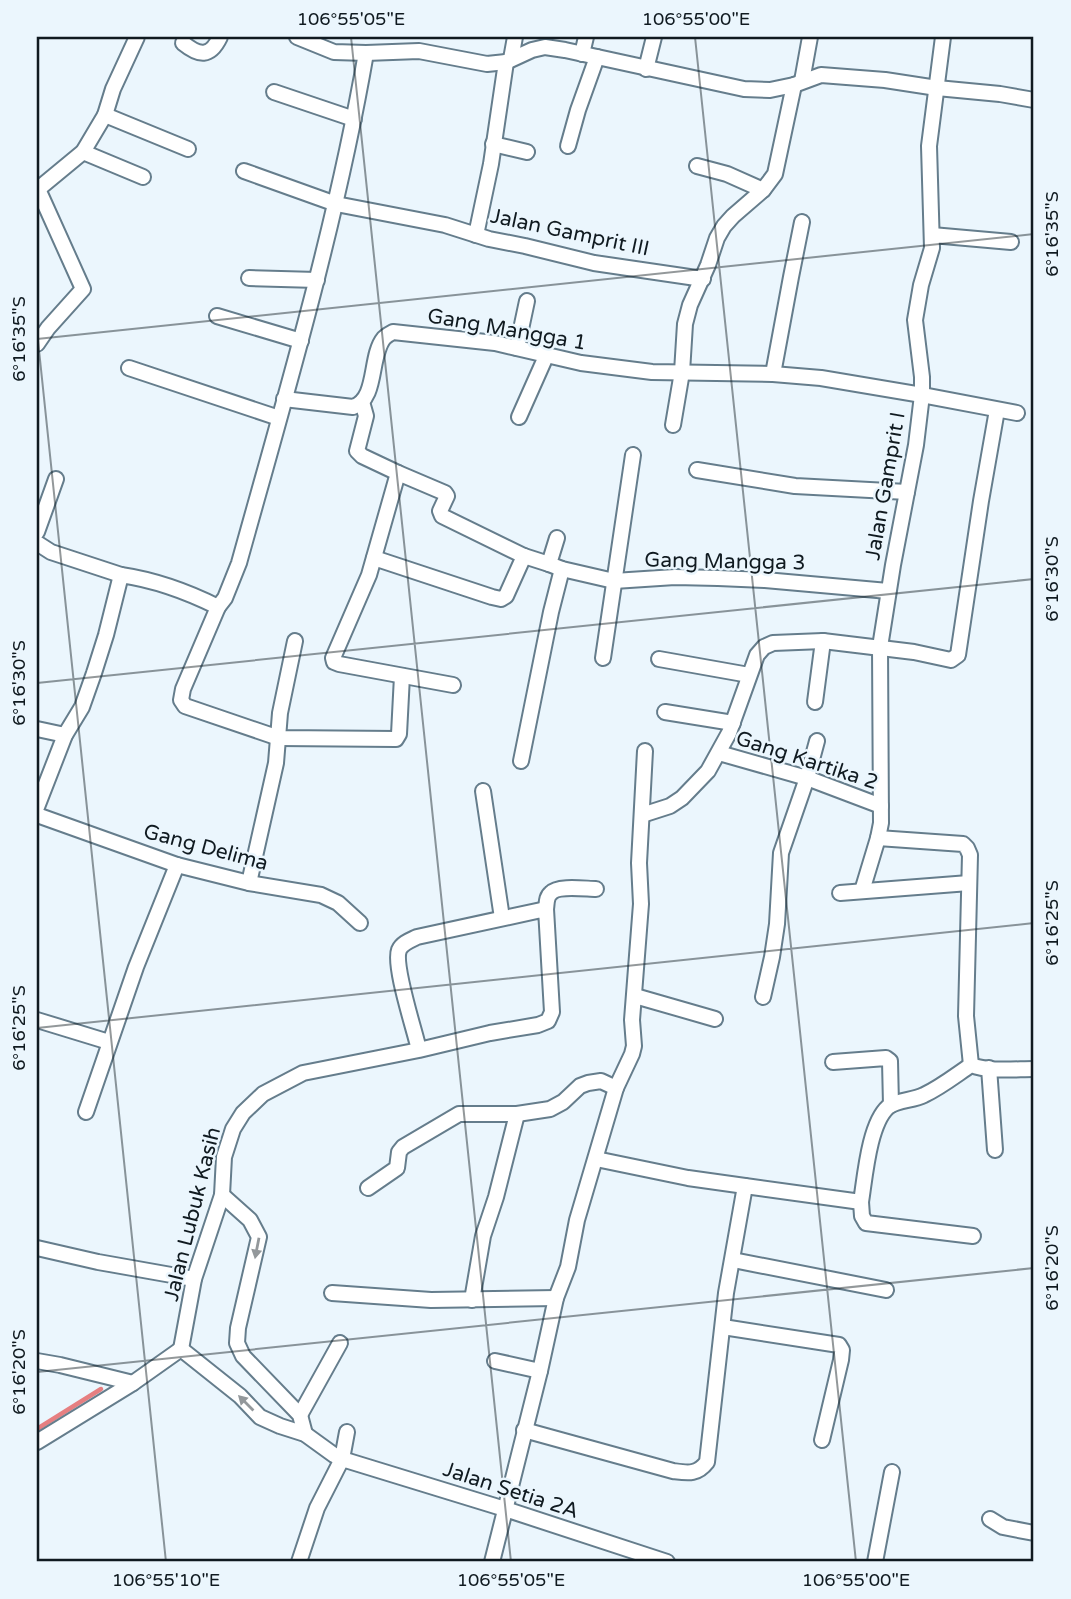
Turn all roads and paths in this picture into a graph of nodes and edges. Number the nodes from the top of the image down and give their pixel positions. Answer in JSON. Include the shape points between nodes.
{"nodes":[{"id":1,"x":137,"y":37,"type":"edge"},
{"id":2,"x":220,"y":37,"type":"edge"},
{"id":3,"x":297,"y":37,"type":"edge"},
{"id":4,"x":515,"y":37,"type":"edge"},
{"id":5,"x":586,"y":37,"type":"edge"},
{"id":6,"x":654,"y":37,"type":"edge"},
{"id":7,"x":810,"y":37,"type":"edge"},
{"id":8,"x":943,"y":37,"type":"edge"},
{"id":9,"x":183,"y":43,"type":"dead end"},
{"id":10,"x":366,"y":53,"type":"junction"},
{"id":11,"x":582,"y":54,"type":"junction"},
{"id":12,"x":597,"y":57,"type":"junction"},
{"id":13,"x":509,"y":61,"type":"junction"},
{"id":14,"x":646,"y":69,"type":"junction"},
{"id":15,"x":798,"y":83,"type":"junction"},
{"id":16,"x":937,"y":88,"type":"junction"},
{"id":17,"x":274,"y":92,"type":"dead end"},
{"id":18,"x":1034,"y":100,"type":"edge"},
{"id":19,"x":105,"y":115,"type":"junction"},
{"id":20,"x":354,"y":119,"type":"junction"},
{"id":21,"x":493,"y":144,"type":"junction"},
{"id":22,"x":568,"y":145,"type":"dead end"},
{"id":23,"x":188,"y":149,"type":"dead end"},
{"id":24,"x":83,"y":152,"type":"junction"},
{"id":25,"x":527,"y":152,"type":"dead end"},
{"id":26,"x":697,"y":166,"type":"dead end"},
{"id":27,"x":244,"y":171,"type":"dead end"},
{"id":28,"x":143,"y":177,"type":"dead end"},
{"id":29,"x":39,"y":184,"type":"edge"},
{"id":30,"x":763,"y":190,"type":"junction"},
{"id":31,"x":336,"y":204,"type":"junction"},
{"id":32,"x":802,"y":222,"type":"dead end"},
{"id":33,"x":476,"y":235,"type":"junction"},
{"id":34,"x":932,"y":235,"type":"junction"},
{"id":35,"x":1011,"y":242,"type":"dead end"},
{"id":36,"x":249,"y":278,"type":"dead end"},
{"id":37,"x":703,"y":279,"type":"junction"},
{"id":38,"x":317,"y":280,"type":"junction"},
{"id":39,"x":527,"y":301,"type":"dead end"},
{"id":40,"x":217,"y":316,"type":"dead end"},
{"id":41,"x":300,"y":341,"type":"junction"},
{"id":42,"x":37,"y":344,"type":"edge"},
{"id":43,"x":517,"y":348,"type":"junction"},
{"id":44,"x":547,"y":354,"type":"junction"},
{"id":45,"x":129,"y":368,"type":"dead end"},
{"id":46,"x":682,"y":372,"type":"junction"},
{"id":47,"x":774,"y":374,"type":"junction"},
{"id":48,"x":922,"y":395,"type":"junction"},
{"id":49,"x":284,"y":399,"type":"junction"},
{"id":50,"x":362,"y":402,"type":"junction"},
{"id":51,"x":997,"y":410,"type":"junction"},
{"id":52,"x":1017,"y":413,"type":"dead end"},
{"id":53,"x":519,"y":417,"type":"dead end"},
{"id":54,"x":279,"y":418,"type":"junction"},
{"id":55,"x":673,"y":425,"type":"dead end"},
{"id":56,"x":633,"y":456,"type":"dead end"},
{"id":57,"x":697,"y":470,"type":"dead end"},
{"id":58,"x":398,"y":473,"type":"junction"},
{"id":59,"x":56,"y":479,"type":"dead end"},
{"id":60,"x":907,"y":492,"type":"junction"},
{"id":61,"x":37,"y":532,"type":"edge"},
{"id":62,"x":557,"y":538,"type":"dead end"},
{"id":63,"x":37,"y":543,"type":"edge"},
{"id":64,"x":524,"y":556,"type":"junction"},
{"id":65,"x":374,"y":558,"type":"junction"},
{"id":66,"x":555,"y":566,"type":"junction"},
{"id":67,"x":121,"y":575,"type":"junction"},
{"id":68,"x":614,"y":581,"type":"junction"},
{"id":69,"x":888,"y":591,"type":"junction"},
{"id":70,"x":218,"y":607,"type":"junction"},
{"id":71,"x":295,"y":641,"type":"dead end"},
{"id":72,"x":823,"y":641,"type":"junction"},
{"id":73,"x":880,"y":647,"type":"junction"},
{"id":74,"x":603,"y":658,"type":"dead end"},
{"id":75,"x":659,"y":659,"type":"dead end"},
{"id":76,"x":749,"y":675,"type":"junction"},
{"id":77,"x":402,"y":676,"type":"junction"},
{"id":78,"x":453,"y":685,"type":"dead end"},
{"id":79,"x":815,"y":702,"type":"dead end"},
{"id":80,"x":665,"y":712,"type":"dead end"},
{"id":81,"x":733,"y":723,"type":"junction"},
{"id":82,"x":37,"y":729,"type":"edge"},
{"id":83,"x":65,"y":735,"type":"junction"},
{"id":84,"x":279,"y":738,"type":"junction"},
{"id":85,"x":817,"y":741,"type":"dead end"},
{"id":86,"x":645,"y":751,"type":"dead end"},
{"id":87,"x":719,"y":753,"type":"junction"},
{"id":88,"x":521,"y":761,"type":"dead end"},
{"id":89,"x":807,"y":778,"type":"junction"},
{"id":90,"x":483,"y":791,"type":"dead end"},
{"id":91,"x":881,"y":806,"type":"junction"},
{"id":92,"x":37,"y":807,"type":"edge"},
{"id":93,"x":37,"y":815,"type":"edge"},
{"id":94,"x":642,"y":816,"type":"junction"},
{"id":95,"x":878,"y":838,"type":"junction"},
{"id":96,"x":177,"y":865,"type":"junction"},
{"id":97,"x":249,"y":883,"type":"junction"},
{"id":98,"x":970,"y":883,"type":"junction"},
{"id":99,"x":596,"y":889,"type":"dead end"},
{"id":100,"x":862,"y":891,"type":"junction"},
{"id":101,"x":840,"y":893,"type":"dead end"},
{"id":102,"x":547,"y":909,"type":"junction"},
{"id":103,"x":502,"y":918,"type":"junction"},
{"id":104,"x":360,"y":923,"type":"dead end"},
{"id":105,"x":635,"y":996,"type":"junction"},
{"id":106,"x":763,"y":997,"type":"dead end"},
{"id":107,"x":715,"y":1019,"type":"dead end"},
{"id":108,"x":37,"y":1020,"type":"edge"},
{"id":109,"x":109,"y":1042,"type":"junction"},
{"id":110,"x":419,"y":1050,"type":"junction"},
{"id":111,"x":833,"y":1062,"type":"dead end"},
{"id":112,"x":971,"y":1065,"type":"junction"},
{"id":113,"x":989,"y":1068,"type":"junction"},
{"id":114,"x":1034,"y":1069,"type":"edge"},
{"id":115,"x":616,"y":1088,"type":"junction"},
{"id":116,"x":891,"y":1105,"type":"junction"},
{"id":117,"x":86,"y":1112,"type":"dead end"},
{"id":118,"x":517,"y":1114,"type":"junction"},
{"id":119,"x":995,"y":1150,"type":"dead end"},
{"id":120,"x":596,"y":1158,"type":"junction"},
{"id":121,"x":745,"y":1186,"type":"junction"},
{"id":122,"x":368,"y":1188,"type":"dead end"},
{"id":123,"x":222,"y":1195,"type":"junction"},
{"id":124,"x":861,"y":1202,"type":"junction"},
{"id":125,"x":973,"y":1236,"type":"dead end"},
{"id":126,"x":37,"y":1248,"type":"edge"},
{"id":127,"x":733,"y":1260,"type":"junction"},
{"id":128,"x":194,"y":1279,"type":"junction"},
{"id":129,"x":886,"y":1290,"type":"dead end"},
{"id":130,"x":332,"y":1293,"type":"dead end"},
{"id":131,"x":556,"y":1298,"type":"junction"},
{"id":132,"x":472,"y":1300,"type":"junction"},
{"id":133,"x":723,"y":1328,"type":"junction"},
{"id":134,"x":340,"y":1343,"type":"dead end"},
{"id":135,"x":181,"y":1349,"type":"junction"},
{"id":136,"x":37,"y":1361,"type":"edge"},
{"id":137,"x":495,"y":1361,"type":"dead end"},
{"id":138,"x":540,"y":1371,"type":"junction"},
{"id":139,"x":133,"y":1383,"type":"junction"},
{"id":140,"x":300,"y":1415,"type":"junction"},
{"id":141,"x":524,"y":1430,"type":"junction"},
{"id":142,"x":347,"y":1432,"type":"dead end"},
{"id":143,"x":305,"y":1434,"type":"junction"},
{"id":144,"x":822,"y":1440,"type":"dead end"},
{"id":145,"x":37,"y":1442,"type":"edge"},
{"id":146,"x":342,"y":1458,"type":"junction"},
{"id":147,"x":892,"y":1472,"type":"dead end"},
{"id":148,"x":505,"y":1509,"type":"junction"},
{"id":149,"x":990,"y":1519,"type":"dead end"},
{"id":150,"x":1034,"y":1533,"type":"edge"},
{"id":151,"x":638,"y":1558,"type":"edge"},
{"id":152,"x":299,"y":1562,"type":"edge"},
{"id":153,"x":492,"y":1562,"type":"edge"},
{"id":154,"x":667,"y":1562,"type":"edge"},
{"id":155,"x":876,"y":1562,"type":"edge"}],
"edges":[{"from":1,"to":19,"type":"street"},
{"from":2,"to":9,"type":"street","via":[[204,53]]},
{"from":3,"to":10,"type":"street","via":[[334,52]]},
{"from":4,"to":13,"type":"street","name":"Jalan Gamprit III"},
{"from":5,"to":11,"type":"street"},
{"from":6,"to":14,"type":"street"},
{"from":7,"to":15,"type":"street"},
{"from":8,"to":16,"type":"street","name":"Jalan Gamprit I"},
{"from":10,"to":13,"type":"street","via":[[419,51],[488,64]]},
{"from":10,"to":20,"type":"street"},
{"from":11,"to":12,"type":"street"},
{"from":11,"to":13,"type":"street","via":[[545,47]]},
{"from":12,"to":14,"type":"street"},
{"from":12,"to":22,"type":"street"},
{"from":13,"to":21,"type":"street","name":"Jalan Gamprit III"},
{"from":14,"to":15,"type":"street","via":[[744,89],[770,90]]},
{"from":15,"to":16,"type":"street","via":[[821,75]]},
{"from":15,"to":30,"type":"street","via":[[775,174]]},
{"from":16,"to":18,"type":"street"},
{"from":16,"to":34,"type":"street","name":"Jalan Gamprit I","via":[[929,146]]},
{"from":17,"to":20,"type":"street"},
{"from":19,"to":23,"type":"street"},
{"from":19,"to":24,"type":"street"},
{"from":20,"to":31,"type":"street"},
{"from":21,"to":25,"type":"street"},
{"from":21,"to":33,"type":"street","name":"Jalan Gamprit III"},
{"from":24,"to":28,"type":"street"},
{"from":24,"to":29,"type":"street"},
{"from":26,"to":30,"type":"street"},
{"from":27,"to":31,"type":"street"},
{"from":29,"to":42,"type":"street","via":[[83,289]]},
{"from":30,"to":37,"type":"street","via":[[724,226]]},
{"from":31,"to":33,"type":"street"},
{"from":31,"to":38,"type":"street"},
{"from":32,"to":47,"type":"street"},
{"from":33,"to":37,"type":"street","name":"Jalan Gamprit III","via":[[594,263]]},
{"from":34,"to":35,"type":"street"},
{"from":34,"to":48,"type":"street","name":"Jalan Gamprit I","via":[[915,320]]},
{"from":36,"to":38,"type":"street"},
{"from":37,"to":46,"type":"street","via":[[685,324]]},
{"from":38,"to":41,"type":"street"},
{"from":39,"to":43,"type":"street"},
{"from":40,"to":41,"type":"street"},
{"from":41,"to":49,"type":"street"},
{"from":43,"to":44,"type":"street","name":"Gang Mangga 1"},
{"from":43,"to":50,"type":"street","name":"Gang Mangga 1","via":[[393,332],[379,348]]},
{"from":44,"to":46,"type":"street","name":"Gang Mangga 1","via":[[581,363]]},
{"from":44,"to":53,"type":"street"},
{"from":45,"to":54,"type":"street"},
{"from":46,"to":47,"type":"street","name":"Gang Mangga 1"},
{"from":46,"to":55,"type":"street"},
{"from":47,"to":48,"type":"street","name":"Gang Mangga 1"},
{"from":48,"to":51,"type":"street","name":"Gang Mangga 1"},
{"from":48,"to":60,"type":"street","name":"Jalan Gamprit I"},
{"from":49,"to":50,"type":"street","via":[[353,407]]},
{"from":49,"to":54,"type":"street"},
{"from":50,"to":58,"type":"street","via":[[366,416],[357,450]]},
{"from":51,"to":52,"type":"street","name":"Gang Mangga 1"},
{"from":51,"to":73,"type":"street","via":[[958,656],[951,660]]},
{"from":54,"to":70,"type":"street","via":[[239,563]]},
{"from":56,"to":68,"type":"street"},
{"from":57,"to":60,"type":"street","via":[[795,486]]},
{"from":58,"to":64,"type":"street","name":"Gang Mangga 3","via":[[445,493],[442,516]]},
{"from":58,"to":65,"type":"street"},
{"from":59,"to":61,"type":"street"},
{"from":60,"to":69,"type":"street","name":"Jalan Gamprit I"},
{"from":62,"to":66,"type":"street"},
{"from":63,"to":67,"type":"street"},
{"from":64,"to":65,"type":"street","via":[[501,598]]},
{"from":64,"to":66,"type":"street","name":"Gang Mangga 3"},
{"from":65,"to":77,"type":"street","via":[[333,658],[338,664]]},
{"from":66,"to":68,"type":"street","name":"Gang Mangga 3"},
{"from":66,"to":88,"type":"street","via":[[551,612]]},
{"from":67,"to":70,"type":"street","via":[[147,579]]},
{"from":67,"to":83,"type":"street","via":[[94,673],[82,707]]},
{"from":68,"to":69,"type":"street","name":"Gang Mangga 3","via":[[718,578]]},
{"from":68,"to":74,"type":"street"},
{"from":69,"to":73,"type":"street","name":"Jalan Gamprit I"},
{"from":70,"to":84,"type":"street","via":[[181,700],[185,706]]},
{"from":71,"to":84,"type":"street"},
{"from":72,"to":73,"type":"street"},
{"from":72,"to":76,"type":"street","via":[[764,647]]},
{"from":72,"to":79,"type":"street"},
{"from":73,"to":91,"type":"street","name":"Jalan Gamprit I"},
{"from":75,"to":76,"type":"street"},
{"from":76,"to":81,"type":"street"},
{"from":77,"to":78,"type":"street"},
{"from":77,"to":84,"type":"street","via":[[396,739]]},
{"from":80,"to":81,"type":"street"},
{"from":81,"to":87,"type":"street"},
{"from":82,"to":83,"type":"street"},
{"from":83,"to":92,"type":"street"},
{"from":84,"to":97,"type":"street"},
{"from":85,"to":89,"type":"street"},
{"from":86,"to":94,"type":"street"},
{"from":87,"to":89,"type":"street","name":"Gang Kartika 2"},
{"from":87,"to":94,"type":"street","via":[[682,798]]},
{"from":89,"to":91,"type":"street","name":"Gang Kartika 2"},
{"from":89,"to":106,"type":"street","via":[[781,853],[777,924]]},
{"from":90,"to":103,"type":"street"},
{"from":91,"to":95,"type":"street","name":"Jalan Gamprit I"},
{"from":93,"to":96,"type":"street","name":"Gang Delima"},
{"from":94,"to":105,"type":"street"},
{"from":95,"to":98,"type":"street","via":[[962,844],[970,855]]},
{"from":95,"to":100,"type":"street","name":"Jalan Gamprit I"},
{"from":96,"to":97,"type":"street","name":"Gang Delima"},
{"from":96,"to":109,"type":"street"},
{"from":97,"to":104,"type":"street","name":"Gang Delima","via":[[321,895]]},
{"from":98,"to":100,"type":"street"},
{"from":98,"to":112,"type":"street","via":[[966,1016]]},
{"from":99,"to":102,"type":"street","via":[[557,888],[547,899]]},
{"from":100,"to":101,"type":"street"},
{"from":102,"to":103,"type":"street"},
{"from":102,"to":110,"type":"street","name":"Jalan Lubuk Kasih","via":[[552,1012],[548,1021]]},
{"from":103,"to":110,"type":"street","via":[[417,937],[399,950],[398,965]]},
{"from":105,"to":107,"type":"street"},
{"from":105,"to":115,"type":"street","via":[[634,1046]]},
{"from":108,"to":109,"type":"street"},
{"from":109,"to":117,"type":"street"},
{"from":110,"to":123,"type":"street","name":"Jalan Lubuk Kasih","via":[[303,1073],[262,1094],[233,1129],[224,1157]]},
{"from":111,"to":116,"type":"street","via":[[886,1058],[890,1061]]},
{"from":112,"to":113,"type":"street"},
{"from":112,"to":116,"type":"street","via":[[926,1094]]},
{"from":113,"to":114,"type":"street"},
{"from":113,"to":119,"type":"street"},
{"from":115,"to":118,"type":"street","via":[[601,1081],[588,1083],[550,1108]]},
{"from":115,"to":120,"type":"street"},
{"from":116,"to":124,"type":"street","via":[[874,1134]]},
{"from":118,"to":122,"type":"street","via":[[459,1114],[403,1147],[397,1168]]},
{"from":118,"to":132,"type":"street"},
{"from":120,"to":121,"type":"street"},
{"from":120,"to":131,"type":"street"},
{"from":121,"to":124,"type":"street"},
{"from":121,"to":127,"type":"street"},
{"from":123,"to":128,"type":"street","name":"Jalan Lubuk Kasih"},
{"from":123,"to":140,"type":"street","one_way":true,"via":[[250,1220],[259,1237],[237,1343],[243,1356]]},
{"from":124,"to":125,"type":"street","via":[[866,1223]]},
{"from":126,"to":128,"type":"street"},
{"from":127,"to":129,"type":"street"},
{"from":127,"to":133,"type":"street"},
{"from":128,"to":135,"type":"street","name":"Jalan Lubuk Kasih"},
{"from":130,"to":132,"type":"street"},
{"from":131,"to":132,"type":"street"},
{"from":131,"to":138,"type":"street"},
{"from":133,"to":141,"type":"street","via":[[707,1462],[692,1474]]},
{"from":133,"to":144,"type":"street","via":[[839,1345],[841,1360]]},
{"from":134,"to":140,"type":"street"},
{"from":135,"to":139,"type":"street"},
{"from":143,"to":135,"type":"street","name":"Jalan Setia 2A","one_way":true,"via":[[260,1417]]},
{"from":136,"to":139,"type":"street"},
{"from":137,"to":138,"type":"street"},
{"from":138,"to":141,"type":"street"},
{"from":139,"to":145,"type":"street"},
{"from":140,"to":143,"type":"street"},
{"from":141,"to":148,"type":"street"},
{"from":142,"to":146,"type":"street"},
{"from":143,"to":146,"type":"street","name":"Jalan Setia 2A"},
{"from":146,"to":148,"type":"street","name":"Jalan Setia 2A"},
{"from":146,"to":152,"type":"street","via":[[317,1507]]},
{"from":147,"to":155,"type":"street"},
{"from":148,"to":151,"type":"street","name":"Jalan Setia 2A"},
{"from":148,"to":153,"type":"street"},
{"from":149,"to":150,"type":"street","via":[[1003,1528]]},
{"from":151,"to":154,"type":"street","name":"Jalan Setia 2A"}]}
